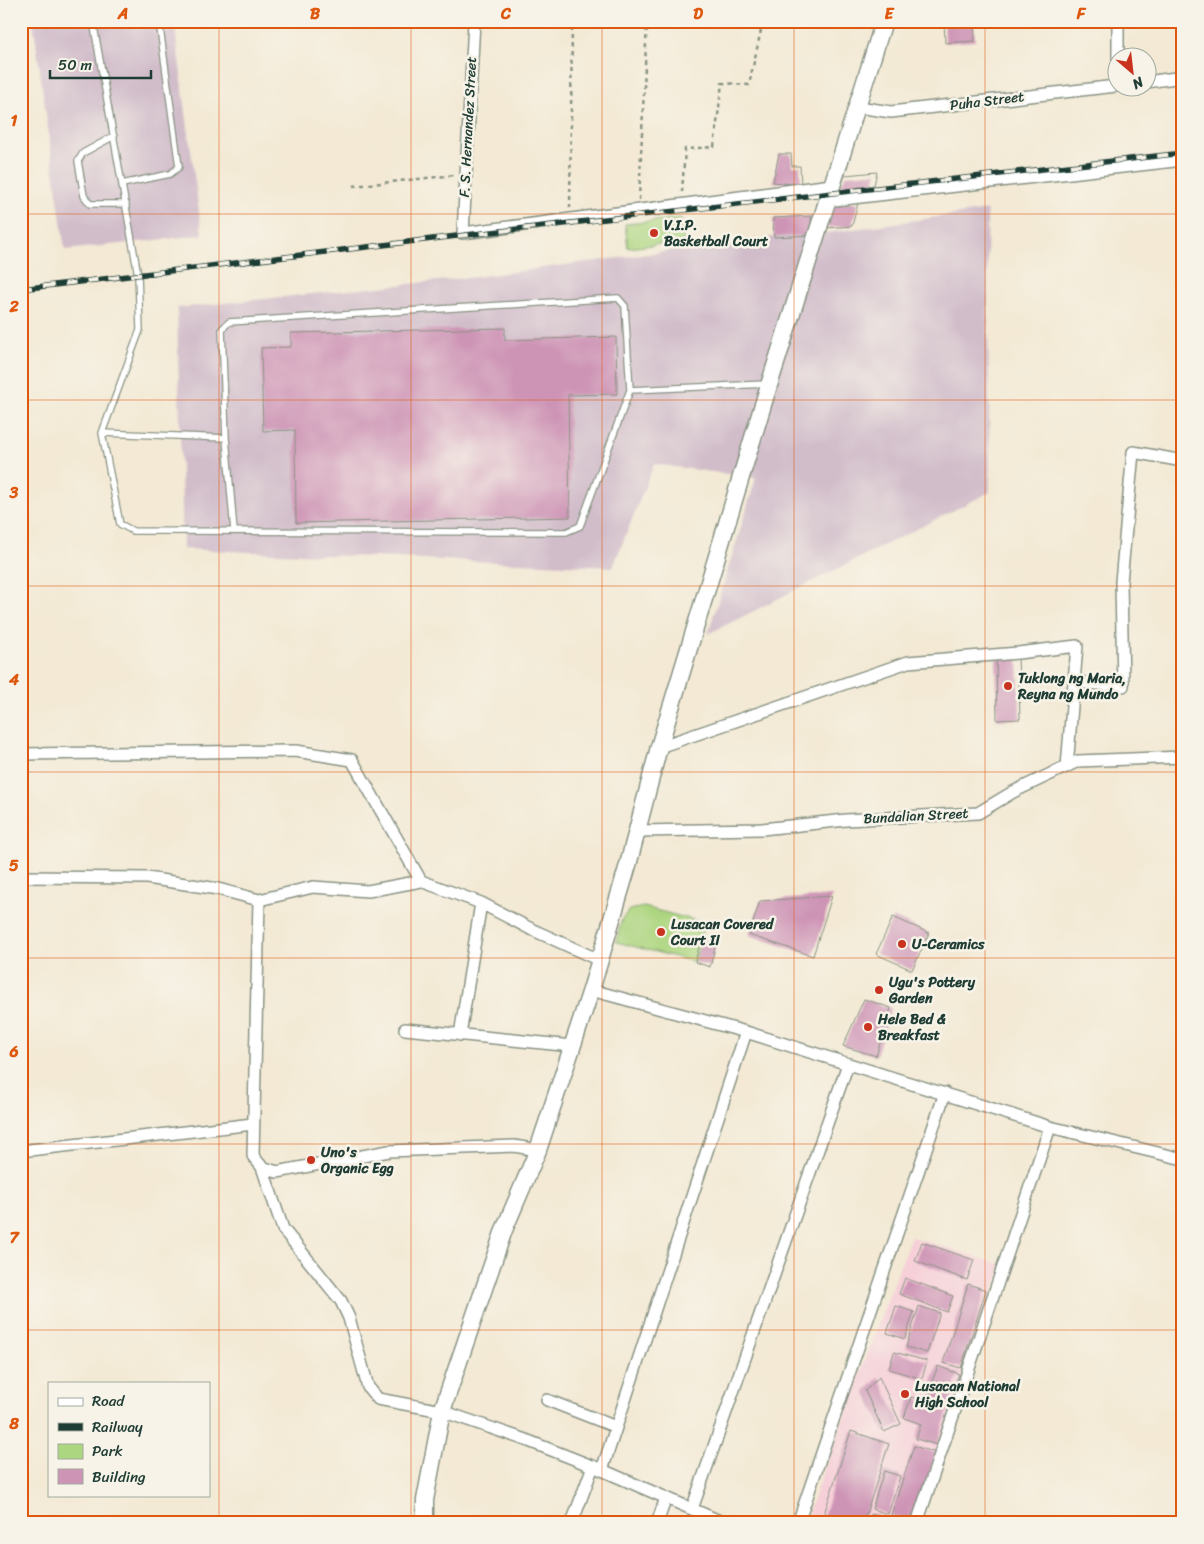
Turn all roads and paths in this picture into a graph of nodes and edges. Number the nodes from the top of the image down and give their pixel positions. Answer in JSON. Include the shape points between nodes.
{"nodes":[{"id":1,"x":93,"y":21,"type":"edge"},
{"id":2,"x":160,"y":21,"type":"edge"},
{"id":3,"x":474,"y":21,"type":"edge"},
{"id":4,"x":572,"y":21,"type":"edge"},
{"id":5,"x":647,"y":21,"type":"edge"},
{"id":6,"x":764,"y":21,"type":"edge"},
{"id":7,"x":884,"y":21,"type":"edge"},
{"id":8,"x":1118,"y":21,"type":"edge"},
{"id":9,"x":1118,"y":48,"type":"edge"},
{"id":10,"x":1183,"y":77,"type":"edge"},
{"id":11,"x":1156,"y":81,"type":"edge"},
{"id":12,"x":1106,"y":87,"type":"edge"},
{"id":13,"x":858,"y":107,"type":"junction"},
{"id":14,"x":114,"y":136,"type":"junction"},
{"id":15,"x":1183,"y":160,"type":"edge"},
{"id":16,"x":466,"y":173,"type":"junction"},
{"id":17,"x":122,"y":184,"type":"junction"},
{"id":18,"x":353,"y":186,"type":"dead end"},
{"id":19,"x":829,"y":193,"type":"junction"},
{"id":20,"x":126,"y":204,"type":"junction"},
{"id":21,"x":681,"y":204,"type":"junction"},
{"id":22,"x":639,"y":210,"type":"junction"},
{"id":23,"x":570,"y":220,"type":"junction"},
{"id":24,"x":769,"y":384,"type":"junction"},
{"id":25,"x":630,"y":390,"type":"junction"},
{"id":26,"x":102,"y":433,"type":"junction"},
{"id":27,"x":226,"y":438,"type":"junction"},
{"id":28,"x":1183,"y":461,"type":"edge"},
{"id":29,"x":234,"y":531,"type":"junction"},
{"id":30,"x":1074,"y":682,"type":"junction"},
{"id":31,"x":659,"y":747,"type":"junction"},
{"id":32,"x":21,"y":754,"type":"edge"},
{"id":33,"x":1183,"y":757,"type":"edge"},
{"id":34,"x":1067,"y":767,"type":"junction"},
{"id":35,"x":637,"y":831,"type":"junction"},
{"id":36,"x":21,"y":878,"type":"edge"},
{"id":37,"x":421,"y":881,"type":"junction"},
{"id":38,"x":259,"y":900,"type":"junction"},
{"id":39,"x":482,"y":903,"type":"junction"},
{"id":40,"x":599,"y":960,"type":"junction"},
{"id":41,"x":591,"y":990,"type":"junction"},
{"id":42,"x":405,"y":1029,"type":"dead end"},
{"id":43,"x":746,"y":1032,"type":"junction"},
{"id":44,"x":460,"y":1035,"type":"junction"},
{"id":45,"x":572,"y":1046,"type":"junction"},
{"id":46,"x":848,"y":1064,"type":"junction"},
{"id":47,"x":945,"y":1093,"type":"junction"},
{"id":48,"x":253,"y":1124,"type":"junction"},
{"id":49,"x":1050,"y":1128,"type":"junction"},
{"id":50,"x":538,"y":1150,"type":"junction"},
{"id":51,"x":21,"y":1152,"type":"edge"},
{"id":52,"x":1183,"y":1159,"type":"edge"},
{"id":53,"x":262,"y":1167,"type":"junction"},
{"id":54,"x":547,"y":1400,"type":"dead end"},
{"id":55,"x":442,"y":1411,"type":"junction"},
{"id":56,"x":616,"y":1427,"type":"junction"},
{"id":57,"x":598,"y":1468,"type":"junction"},
{"id":58,"x":666,"y":1498,"type":"junction"},
{"id":59,"x":692,"y":1508,"type":"junction"},
{"id":60,"x":425,"y":1523,"type":"edge"},
{"id":61,"x":572,"y":1523,"type":"edge"},
{"id":62,"x":657,"y":1523,"type":"edge"},
{"id":63,"x":724,"y":1523,"type":"edge"},
{"id":64,"x":798,"y":1523,"type":"edge"},
{"id":65,"x":917,"y":1523,"type":"edge"}],
"edges":[{"from":1,"to":14,"type":"lane"},
{"from":2,"to":17,"type":"lane","via":[[179,167],[170,174]]},
{"from":3,"to":16,"type":"street","name":"F. S. Hernandez Street"},
{"from":4,"to":23,"type":"path"},
{"from":5,"to":22,"type":"path"},
{"from":6,"to":21,"type":"path","via":[[749,85],[722,84],[714,147],[685,150]]},
{"from":7,"to":13,"type":"street"},
{"from":8,"to":9,"type":"street"},
{"from":10,"to":11,"type":"street"},
{"from":12,"to":13,"type":"street","name":"Puha Street","via":[[891,112]]},
{"from":13,"to":19,"type":"street"},
{"from":14,"to":17,"type":"lane"},
{"from":14,"to":20,"type":"lane","via":[[83,153],[78,161],[84,196],[90,204]]},
{"from":15,"to":19,"type":"street"},
{"from":16,"to":18,"type":"path"},
{"from":16,"to":23,"type":"street","name":"F. S. Hernandez Street","via":[[463,233]]},
{"from":17,"to":20,"type":"lane"},
{"from":19,"to":21,"type":"street"},
{"from":19,"to":24,"type":"street"},
{"from":20,"to":26,"type":"lane","via":[[138,275],[140,330]]},
{"from":21,"to":22,"type":"street"},
{"from":22,"to":23,"type":"street"},
{"from":24,"to":25,"type":"lane"},
{"from":24,"to":31,"type":"street"},
{"from":25,"to":27,"type":"lane","via":[[625,306],[618,298],[230,322],[222,329]]},
{"from":25,"to":29,"type":"lane","via":[[580,526],[566,532]]},
{"from":26,"to":27,"type":"lane"},
{"from":26,"to":29,"type":"lane","via":[[120,524],[133,531]]},
{"from":27,"to":29,"type":"lane"},
{"from":28,"to":30,"type":"street","via":[[1133,452],[1121,582],[1123,686]]},
{"from":30,"to":31,"type":"street","via":[[1077,646],[908,662]]},
{"from":30,"to":34,"type":"street"},
{"from":31,"to":35,"type":"street"},
{"from":32,"to":37,"type":"street","via":[[296,751],[352,760]]},
{"from":33,"to":34,"type":"street","name":"Bundalian Street","via":[[1078,761]]},
{"from":34,"to":35,"type":"street","name":"Bundalian Street","via":[[1013,792],[978,813],[846,820],[762,829]]},
{"from":35,"to":40,"type":"street"},
{"from":36,"to":38,"type":"street","via":[[147,878],[218,889]]},
{"from":37,"to":38,"type":"street","via":[[368,891],[313,887]]},
{"from":37,"to":39,"type":"street"},
{"from":38,"to":48,"type":"street"},
{"from":39,"to":40,"type":"street"},
{"from":39,"to":44,"type":"street"},
{"from":40,"to":41,"type":"street"},
{"from":41,"to":43,"type":"street"},
{"from":41,"to":45,"type":"street"},
{"from":42,"to":44,"type":"street"},
{"from":43,"to":46,"type":"street"},
{"from":43,"to":56,"type":"street"},
{"from":44,"to":45,"type":"street"},
{"from":45,"to":50,"type":"street"},
{"from":46,"to":47,"type":"street"},
{"from":46,"to":59,"type":"street"},
{"from":47,"to":49,"type":"street"},
{"from":47,"to":64,"type":"street"},
{"from":48,"to":51,"type":"street"},
{"from":48,"to":53,"type":"street","via":[[252,1156]]},
{"from":49,"to":52,"type":"street"},
{"from":49,"to":65,"type":"street"},
{"from":50,"to":53,"type":"street","via":[[514,1146],[389,1151],[277,1172]]},
{"from":50,"to":55,"type":"street","via":[[504,1230]]},
{"from":53,"to":55,"type":"street","via":[[283,1229],[341,1301],[368,1387],[378,1399]]},
{"from":54,"to":56,"type":"street"},
{"from":55,"to":57,"type":"street"},
{"from":55,"to":60,"type":"street","via":[[425,1500]]},
{"from":56,"to":57,"type":"street"},
{"from":57,"to":58,"type":"street"},
{"from":57,"to":61,"type":"street"},
{"from":58,"to":59,"type":"street"},
{"from":58,"to":62,"type":"street"},
{"from":59,"to":63,"type":"street"}]}
